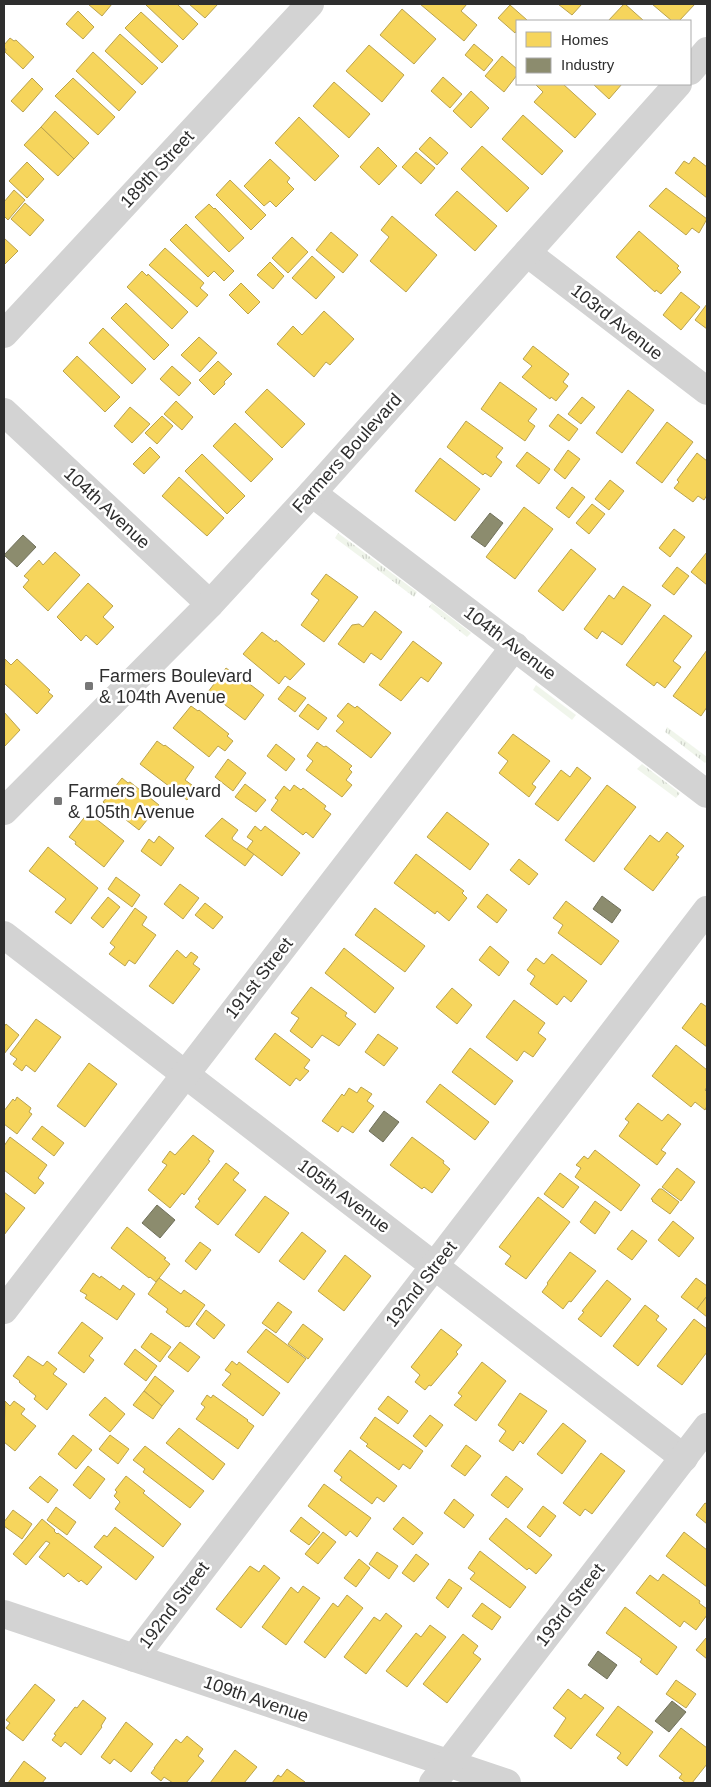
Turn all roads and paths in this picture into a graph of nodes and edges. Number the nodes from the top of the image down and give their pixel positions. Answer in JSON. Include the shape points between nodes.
{"nodes":[{"id":1,"x":310,"y":4,"type":"edge"},
{"id":2,"x":707,"y":51,"type":"edge"},
{"id":3,"x":691,"y":70,"type":"edge"},
{"id":4,"x":677,"y":85,"type":"edge"},
{"id":5,"x":527,"y":253,"type":"junction"},
{"id":6,"x":4,"y":334,"type":"edge"},
{"id":7,"x":707,"y":391,"type":"edge"},
{"id":8,"x":4,"y":412,"type":"edge"},
{"id":9,"x":312,"y":493,"type":"junction"},
{"id":10,"x":210,"y":604,"type":"junction"},
{"id":11,"x":515,"y":646,"type":"junction"},
{"id":12,"x":707,"y":794,"type":"edge"},
{"id":13,"x":4,"y":811,"type":"edge"},
{"id":14,"x":707,"y":910,"type":"edge"},
{"id":15,"x":4,"y":936,"type":"edge"},
{"id":16,"x":184,"y":1075,"type":"junction"},
{"id":17,"x":435,"y":1265,"type":"junction"},
{"id":18,"x":4,"y":1310,"type":"edge"},
{"id":19,"x":707,"y":1427,"type":"edge"},
{"id":20,"x":684,"y":1458,"type":"junction"},
{"id":21,"x":4,"y":1614,"type":"edge"},
{"id":22,"x":134,"y":1658,"type":"junction"},
{"id":23,"x":441,"y":1773,"type":"edge"},
{"id":24,"x":507,"y":1783,"type":"edge"}],
"edges":[{"from":1,"to":6,"type":"street","name":"189th Street"},
{"from":2,"to":3,"type":"street"},
{"from":4,"to":5,"type":"street","name":"Farmers Boulevard"},
{"from":5,"to":7,"type":"street","name":"103rd Avenue"},
{"from":5,"to":9,"type":"street","name":"Farmers Boulevard"},
{"from":8,"to":10,"type":"street","name":"104th Avenue"},
{"from":9,"to":10,"type":"street","name":"Farmers Boulevard"},
{"from":9,"to":11,"type":"street","name":"104th Avenue"},
{"from":10,"to":13,"type":"street","name":"Farmers Boulevard"},
{"from":11,"to":12,"type":"street","name":"104th Avenue"},
{"from":11,"to":16,"type":"street","name":"191st Street"},
{"from":14,"to":17,"type":"street","name":"192nd Street"},
{"from":15,"to":16,"type":"street","name":"105th Avenue"},
{"from":16,"to":17,"type":"street","name":"105th Avenue"},
{"from":16,"to":18,"type":"street","name":"191st Street"},
{"from":17,"to":20,"type":"street","name":"105th Avenue"},
{"from":17,"to":22,"type":"street","name":"192nd Street"},
{"from":19,"to":20,"type":"street","name":"193rd Street"},
{"from":20,"to":23,"type":"street","name":"193rd Street"},
{"from":21,"to":22,"type":"street","name":"109th Avenue"},
{"from":22,"to":23,"type":"street","name":"109th Avenue"},
{"from":23,"to":24,"type":"street","name":"109th Avenue"}]}
